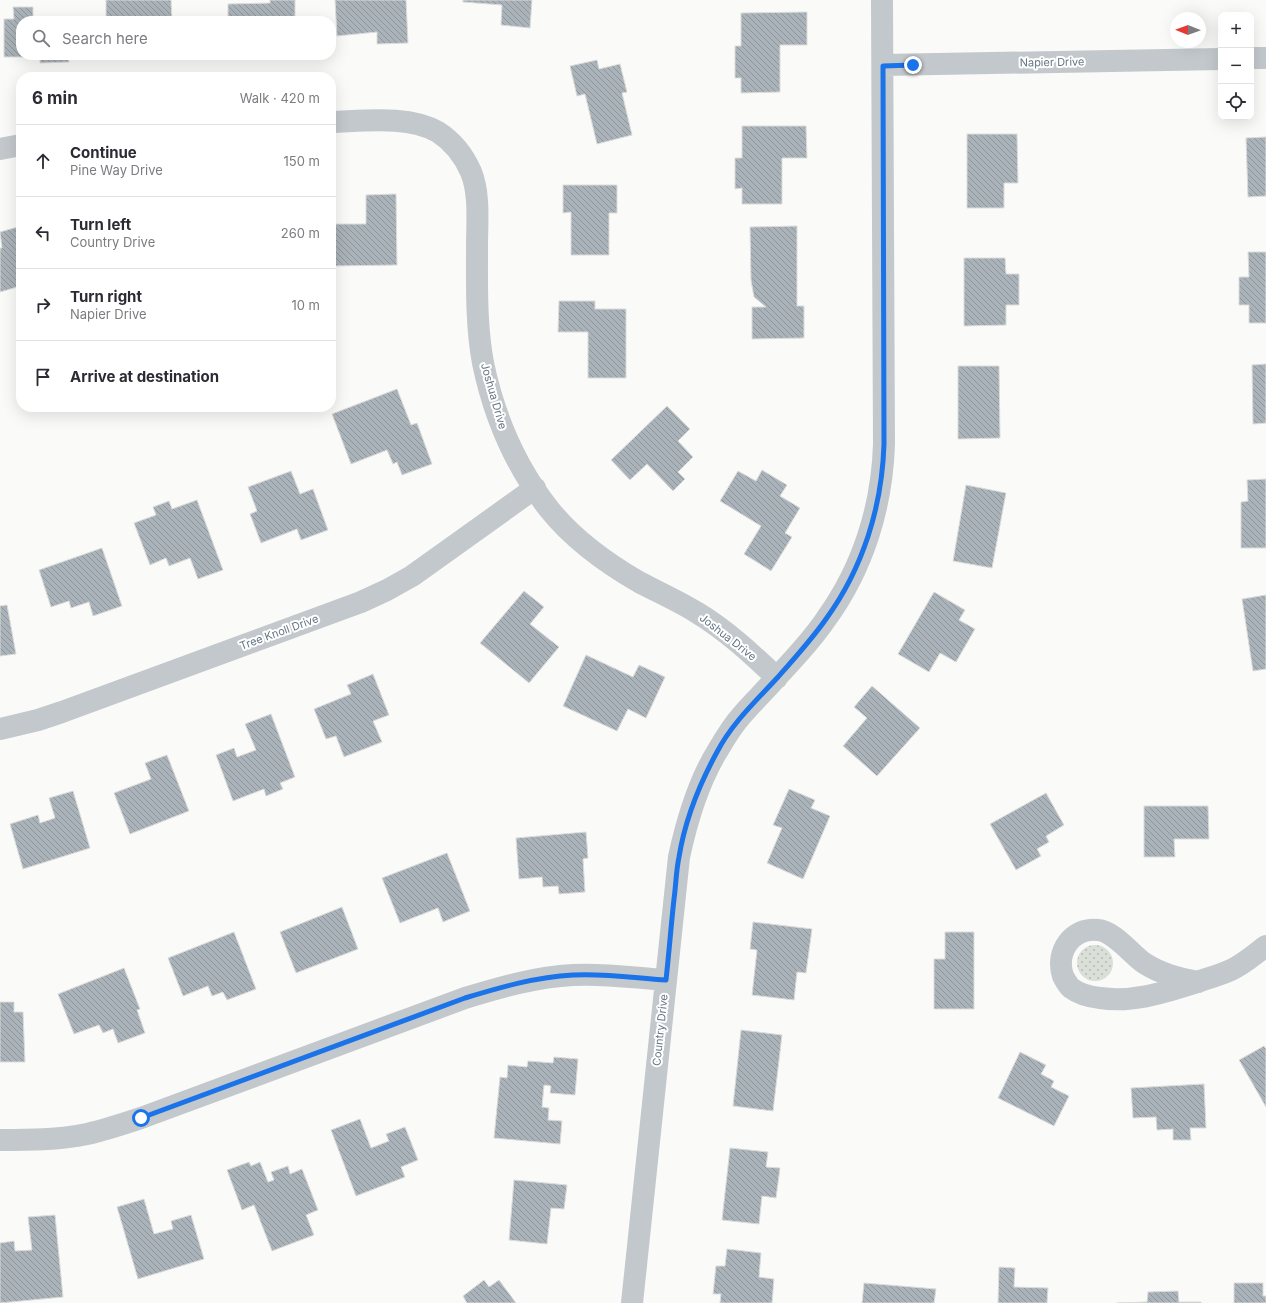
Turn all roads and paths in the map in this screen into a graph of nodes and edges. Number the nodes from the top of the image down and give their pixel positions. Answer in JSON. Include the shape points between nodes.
{"nodes":[{"id":1,"x":882,"y":0,"type":"edge"},
{"id":2,"x":1254,"y":58,"type":"edge"},
{"id":3,"x":1266,"y":58,"type":"edge"},
{"id":4,"x":1218,"y":59,"type":"edge"},
{"id":5,"x":883,"y":66,"type":"junction"},
{"id":6,"x":336,"y":122,"type":"edge"},
{"id":7,"x":16,"y":146,"type":"edge"},
{"id":8,"x":0,"y":149,"type":"edge"},
{"id":9,"x":535,"y":488,"type":"junction"},
{"id":10,"x":777,"y":678,"type":"junction"},
{"id":11,"x":0,"y":729,"type":"edge"},
{"id":12,"x":1266,"y":946,"type":"edge"},
{"id":13,"x":666,"y":980,"type":"junction"},
{"id":14,"x":1198,"y":982,"type":"junction"},
{"id":15,"x":0,"y":1140,"type":"edge"},
{"id":16,"x":632,"y":1303,"type":"edge"}],
"edges":[{"from":1,"to":5,"type":"street","name":"Country Drive"},
{"from":2,"to":3,"type":"street"},
{"from":4,"to":5,"type":"street","name":"Napier Drive"},
{"from":5,"to":10,"type":"street","name":"Country Drive","via":[[884,465],[880,493],[872,524],[852,577],[826,620]]},
{"from":6,"to":9,"type":"street","name":"Joshua Drive","via":[[414,123],[439,133],[463,157],[475,188],[480,341],[489,388],[503,431]]},
{"from":7,"to":8,"type":"street"},
{"from":9,"to":10,"type":"street","name":"Joshua Drive","via":[[549,509],[598,555],[722,629]]},
{"from":9,"to":11,"type":"street","name":"Tree Knoll Drive","via":[[412,576],[387,590],[62,712]]},
{"from":10,"to":13,"type":"street","name":"Country Drive","via":[[741,716],[702,780],[686,826],[679,857]]},
{"from":12,"to":14,"type":"street","via":[[1232,969]]},
{"from":13,"to":15,"type":"street","via":[[574,975],[513,983],[465,998],[110,1128],[60,1138]]},
{"from":13,"to":16,"type":"street","name":"Country Drive"},
{"from":14,"to":14,"type":"street","via":[[1128,1000],[1090,997],[1070,988],[1062,971],[1061,957],[1067,944],[1076,935],[1083,931],[1100,930],[1163,973]]}]}
